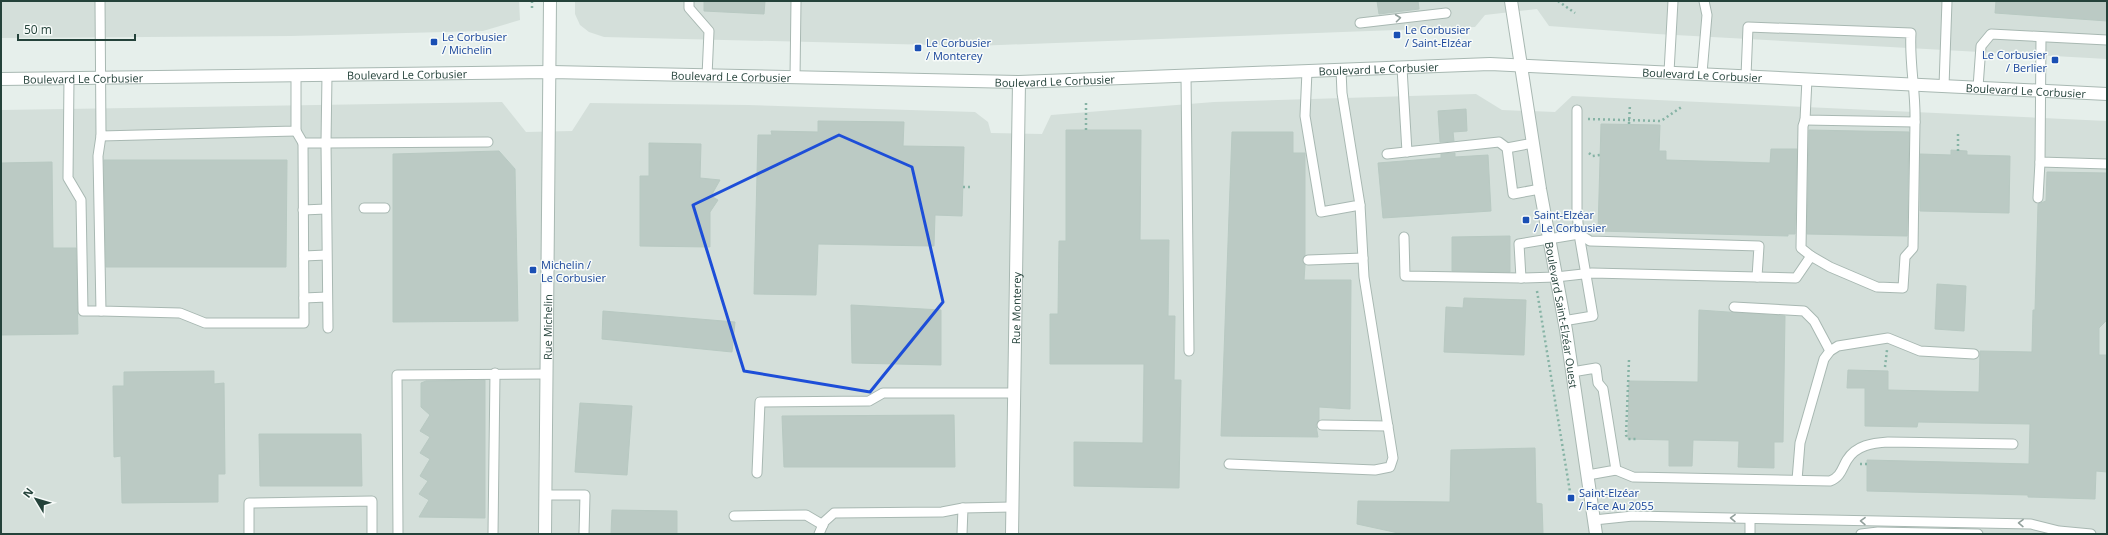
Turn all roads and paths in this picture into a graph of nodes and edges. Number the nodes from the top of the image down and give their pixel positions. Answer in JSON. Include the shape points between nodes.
{"nodes":[{"id":1,"x":100,"y":1,"type":"edge"},
{"id":2,"x":532,"y":1,"type":"edge"},
{"id":3,"x":550,"y":1,"type":"edge"},
{"id":4,"x":689,"y":1,"type":"edge"},
{"id":5,"x":796,"y":1,"type":"edge"},
{"id":6,"x":1511,"y":1,"type":"edge"},
{"id":7,"x":1558,"y":1,"type":"edge"},
{"id":8,"x":1673,"y":1,"type":"edge"},
{"id":9,"x":1704,"y":1,"type":"edge"},
{"id":10,"x":1947,"y":1,"type":"edge"},
{"id":11,"x":532,"y":9,"type":"dead end"},
{"id":12,"x":1446,"y":13,"type":"dead end"},
{"id":13,"x":1575,"y":13,"type":"dead end"},
{"id":14,"x":1360,"y":23,"type":"dead end"},
{"id":15,"x":2041,"y":37,"type":"junction"},
{"id":16,"x":2107,"y":40,"type":"edge"},
{"id":17,"x":1520,"y":66,"type":"junction"},
{"id":18,"x":1402,"y":68,"type":"junction"},
{"id":19,"x":1341,"y":70,"type":"junction"},
{"id":20,"x":1307,"y":71,"type":"junction"},
{"id":21,"x":551,"y":72,"type":"junction"},
{"id":22,"x":1669,"y":72,"type":"junction"},
{"id":23,"x":1702,"y":73,"type":"junction"},
{"id":24,"x":296,"y":75,"type":"junction"},
{"id":25,"x":327,"y":75,"type":"junction"},
{"id":26,"x":707,"y":76,"type":"junction"},
{"id":27,"x":1186,"y":76,"type":"junction"},
{"id":28,"x":1746,"y":76,"type":"junction"},
{"id":29,"x":101,"y":77,"type":"junction"},
{"id":30,"x":69,"y":78,"type":"junction"},
{"id":31,"x":795,"y":78,"type":"junction"},
{"id":32,"x":1,"y":79,"type":"edge"},
{"id":33,"x":1807,"y":79,"type":"junction"},
{"id":34,"x":1018,"y":82,"type":"junction"},
{"id":35,"x":1914,"y":84,"type":"junction"},
{"id":36,"x":1944,"y":86,"type":"junction"},
{"id":37,"x":1978,"y":88,"type":"junction"},
{"id":38,"x":2040,"y":90,"type":"junction"},
{"id":39,"x":2107,"y":94,"type":"edge"},
{"id":40,"x":1086,"y":104,"type":"dead end"},
{"id":41,"x":1630,"y":104,"type":"dead end"},
{"id":42,"x":1683,"y":106,"type":"dead end"},
{"id":43,"x":1577,"y":110,"type":"dead end"},
{"id":44,"x":1599,"y":120,"type":"dead end"},
{"id":45,"x":1630,"y":120,"type":"junction"},
{"id":46,"x":1805,"y":120,"type":"junction"},
{"id":47,"x":1915,"y":122,"type":"junction"},
{"id":48,"x":1629,"y":124,"type":"dead end"},
{"id":49,"x":1086,"y":130,"type":"dead end"},
{"id":50,"x":296,"y":131,"type":"junction"},
{"id":51,"x":1958,"y":133,"type":"dead end"},
{"id":52,"x":101,"y":136,"type":"junction"},
{"id":53,"x":488,"y":142,"type":"dead end"},
{"id":54,"x":303,"y":143,"type":"junction"},
{"id":55,"x":326,"y":143,"type":"junction"},
{"id":56,"x":1533,"y":143,"type":"junction"},
{"id":57,"x":1507,"y":148,"type":"junction"},
{"id":58,"x":1586,"y":149,"type":"dead end"},
{"id":59,"x":1958,"y":151,"type":"dead end"},
{"id":60,"x":1407,"y":152,"type":"junction"},
{"id":61,"x":1387,"y":154,"type":"dead end"},
{"id":62,"x":1600,"y":155,"type":"dead end"},
{"id":63,"x":2040,"y":162,"type":"junction"},
{"id":64,"x":2107,"y":164,"type":"edge"},
{"id":65,"x":963,"y":187,"type":"dead end"},
{"id":66,"x":970,"y":187,"type":"dead end"},
{"id":67,"x":1540,"y":189,"type":"junction"},
{"id":68,"x":2038,"y":198,"type":"dead end"},
{"id":69,"x":1360,"y":205,"type":"junction"},
{"id":70,"x":364,"y":208,"type":"dead end"},
{"id":71,"x":385,"y":208,"type":"dead end"},
{"id":72,"x":326,"y":209,"type":"junction"},
{"id":73,"x":303,"y":210,"type":"junction"},
{"id":74,"x":1580,"y":234,"type":"junction"},
{"id":75,"x":1404,"y":237,"type":"dead end"},
{"id":76,"x":1549,"y":240,"type":"junction"},
{"id":77,"x":326,"y":255,"type":"junction"},
{"id":78,"x":304,"y":256,"type":"junction"},
{"id":79,"x":1811,"y":256,"type":"junction"},
{"id":80,"x":1363,"y":258,"type":"junction"},
{"id":81,"x":1308,"y":260,"type":"dead end"},
{"id":82,"x":1586,"y":274,"type":"junction"},
{"id":83,"x":1556,"y":277,"type":"junction"},
{"id":84,"x":1757,"y":277,"type":"junction"},
{"id":85,"x":1521,"y":278,"type":"junction"},
{"id":86,"x":1537,"y":291,"type":"dead end"},
{"id":87,"x":328,"y":297,"type":"junction"},
{"id":88,"x":304,"y":298,"type":"junction"},
{"id":89,"x":1734,"y":307,"type":"dead end"},
{"id":90,"x":101,"y":311,"type":"junction"},
{"id":91,"x":1564,"y":321,"type":"junction"},
{"id":92,"x":328,"y":328,"type":"dead end"},
{"id":93,"x":1189,"y":351,"type":"dead end"},
{"id":94,"x":1830,"y":351,"type":"junction"},
{"id":95,"x":1886,"y":353,"type":"dead end"},
{"id":96,"x":1974,"y":354,"type":"dead end"},
{"id":97,"x":1629,"y":360,"type":"dead end"},
{"id":98,"x":1886,"y":367,"type":"dead end"},
{"id":99,"x":1572,"y":372,"type":"junction"},
{"id":100,"x":495,"y":373,"type":"junction"},
{"id":101,"x":547,"y":374,"type":"junction"},
{"id":102,"x":1014,"y":393,"type":"junction"},
{"id":103,"x":1322,"y":425,"type":"dead end"},
{"id":104,"x":1388,"y":426,"type":"junction"},
{"id":105,"x":1636,"y":439,"type":"dead end"},
{"id":106,"x":2013,"y":444,"type":"dead end"},
{"id":107,"x":1229,"y":464,"type":"dead end"},
{"id":108,"x":1616,"y":470,"type":"junction"},
{"id":109,"x":757,"y":473,"type":"dead end"},
{"id":110,"x":1588,"y":476,"type":"junction"},
{"id":111,"x":1797,"y":480,"type":"junction"},
{"id":112,"x":545,"y":494,"type":"junction"},
{"id":113,"x":1571,"y":498,"type":"dead end"},
{"id":114,"x":1012,"y":507,"type":"junction"},
{"id":115,"x":963,"y":508,"type":"junction"},
{"id":116,"x":734,"y":516,"type":"dead end"},
{"id":117,"x":1750,"y":519,"type":"junction"},
{"id":118,"x":1594,"y":520,"type":"junction"},
{"id":119,"x":1878,"y":521,"type":"junction"},
{"id":120,"x":1889,"y":521,"type":"junction"},
{"id":121,"x":1900,"y":521,"type":"junction"},
{"id":122,"x":823,"y":525,"type":"junction"},
{"id":123,"x":2059,"y":531,"type":"junction"},
{"id":124,"x":1878,"y":533,"type":"edge"},
{"id":125,"x":1889,"y":533,"type":"edge"},
{"id":126,"x":1899,"y":533,"type":"edge"},
{"id":127,"x":249,"y":534,"type":"edge"},
{"id":128,"x":372,"y":534,"type":"edge"},
{"id":129,"x":398,"y":534,"type":"edge"},
{"id":130,"x":493,"y":534,"type":"edge"},
{"id":131,"x":545,"y":534,"type":"edge"},
{"id":132,"x":584,"y":534,"type":"edge"},
{"id":133,"x":819,"y":534,"type":"edge"},
{"id":134,"x":962,"y":534,"type":"edge"},
{"id":135,"x":1012,"y":534,"type":"edge"},
{"id":136,"x":1596,"y":534,"type":"edge"},
{"id":137,"x":1750,"y":534,"type":"edge"},
{"id":138,"x":1861,"y":534,"type":"edge"},
{"id":139,"x":1978,"y":534,"type":"edge"},
{"id":140,"x":2040,"y":534,"type":"edge"},
{"id":141,"x":2091,"y":534,"type":"edge"}],
"edges":[{"from":1,"to":29,"type":"lane"},
{"from":2,"to":11,"type":"path"},
{"from":3,"to":21,"type":"street","name":"Rue Michelin"},
{"from":4,"to":26,"type":"lane","via":[[689,8],[709,31]]},
{"from":5,"to":31,"type":"lane"},
{"from":6,"to":17,"type":"street","name":"Boulevard Saint-Elzéar Ouest"},
{"from":7,"to":13,"type":"path"},
{"from":8,"to":22,"type":"lane"},
{"from":9,"to":23,"type":"lane","via":[[1707,14]]},
{"from":10,"to":36,"type":"lane"},
{"from":14,"to":12,"type":"lane","one_way":true},
{"from":15,"to":16,"type":"lane"},
{"from":15,"to":37,"type":"lane","via":[[1991,34],[1981,46]]},
{"from":15,"to":38,"type":"lane"},
{"from":17,"to":18,"type":"street","name":"Boulevard Le Corbusier","via":[[1490,64]]},
{"from":17,"to":22,"type":"street","name":"Boulevard Le Corbusier"},
{"from":17,"to":56,"type":"street","name":"Boulevard Saint-Elzéar Ouest"},
{"from":18,"to":19,"type":"street","name":"Boulevard Le Corbusier"},
{"from":18,"to":60,"type":"lane"},
{"from":19,"to":20,"type":"street","name":"Boulevard Le Corbusier"},
{"from":19,"to":69,"type":"lane","via":[[1342,93]]},
{"from":20,"to":27,"type":"street","name":"Boulevard Le Corbusier"},
{"from":20,"to":69,"type":"lane","via":[[1305,116],[1321,212]]},
{"from":21,"to":25,"type":"street","name":"Boulevard Le Corbusier"},
{"from":21,"to":26,"type":"street","name":"Boulevard Le Corbusier"},
{"from":21,"to":101,"type":"street","name":"Rue Michelin"},
{"from":22,"to":23,"type":"street","name":"Boulevard Le Corbusier"},
{"from":23,"to":28,"type":"street","name":"Boulevard Le Corbusier"},
{"from":24,"to":25,"type":"street","name":"Boulevard Le Corbusier"},
{"from":24,"to":29,"type":"street","name":"Boulevard Le Corbusier"},
{"from":24,"to":50,"type":"lane"},
{"from":25,"to":55,"type":"lane"},
{"from":26,"to":31,"type":"street","name":"Boulevard Le Corbusier"},
{"from":27,"to":34,"type":"street","name":"Boulevard Le Corbusier"},
{"from":27,"to":93,"type":"lane"},
{"from":28,"to":33,"type":"street","name":"Boulevard Le Corbusier"},
{"from":28,"to":35,"type":"lane","via":[[1748,26],[1911,33],[1909,52]]},
{"from":29,"to":30,"type":"street","name":"Boulevard Le Corbusier"},
{"from":29,"to":52,"type":"lane"},
{"from":30,"to":32,"type":"street","name":"Boulevard Le Corbusier"},
{"from":30,"to":90,"type":"lane","via":[[68,178],[81,200],[83,311]]},
{"from":31,"to":34,"type":"street","name":"Boulevard Le Corbusier"},
{"from":33,"to":35,"type":"street","name":"Boulevard Le Corbusier"},
{"from":33,"to":46,"type":"lane"},
{"from":34,"to":102,"type":"street","name":"Rue Monterey"},
{"from":35,"to":36,"type":"street","name":"Boulevard Le Corbusier"},
{"from":35,"to":47,"type":"lane"},
{"from":36,"to":37,"type":"street","name":"Boulevard Le Corbusier"},
{"from":37,"to":38,"type":"street","name":"Boulevard Le Corbusier"},
{"from":38,"to":39,"type":"street","name":"Boulevard Le Corbusier"},
{"from":38,"to":63,"type":"lane"},
{"from":40,"to":49,"type":"path"},
{"from":41,"to":45,"type":"path"},
{"from":42,"to":45,"type":"path","via":[[1661,121]]},
{"from":43,"to":74,"type":"lane","via":[[1577,212]]},
{"from":44,"to":45,"type":"path"},
{"from":45,"to":48,"type":"path"},
{"from":46,"to":47,"type":"lane"},
{"from":46,"to":79,"type":"lane","via":[[1801,248]]},
{"from":47,"to":79,"type":"lane","via":[[1914,248],[1905,257],[1903,288],[1877,288]]},
{"from":50,"to":52,"type":"lane"},
{"from":50,"to":54,"type":"lane"},
{"from":51,"to":59,"type":"path"},
{"from":52,"to":90,"type":"lane","via":[[98,156]]},
{"from":53,"to":55,"type":"lane"},
{"from":54,"to":55,"type":"lane"},
{"from":54,"to":73,"type":"lane"},
{"from":55,"to":72,"type":"lane"},
{"from":56,"to":57,"type":"lane"},
{"from":56,"to":67,"type":"street","name":"Boulevard Saint-Elzéar Ouest"},
{"from":57,"to":60,"type":"lane","via":[[1499,142]]},
{"from":57,"to":67,"type":"lane","via":[[1512,194]]},
{"from":58,"to":62,"type":"path","via":[[1592,156]]},
{"from":60,"to":61,"type":"lane"},
{"from":63,"to":64,"type":"lane"},
{"from":63,"to":68,"type":"lane"},
{"from":65,"to":66,"type":"path"},
{"from":67,"to":76,"type":"street","name":"Boulevard Saint-Elzéar Ouest"},
{"from":69,"to":80,"type":"lane"},
{"from":70,"to":71,"type":"lane"},
{"from":72,"to":73,"type":"lane"},
{"from":72,"to":77,"type":"lane"},
{"from":73,"to":78,"type":"lane"},
{"from":74,"to":76,"type":"lane"},
{"from":74,"to":82,"type":"lane"},
{"from":74,"to":84,"type":"lane","via":[[1590,241],[1758,246]]},
{"from":75,"to":85,"type":"lane","via":[[1405,276]]},
{"from":76,"to":83,"type":"street","name":"Boulevard Saint-Elzéar Ouest"},
{"from":76,"to":85,"type":"lane","via":[[1519,244]]},
{"from":77,"to":78,"type":"lane"},
{"from":77,"to":87,"type":"lane"},
{"from":78,"to":88,"type":"lane"},
{"from":79,"to":84,"type":"lane","via":[[1796,278]]},
{"from":80,"to":81,"type":"lane"},
{"from":80,"to":104,"type":"lane"},
{"from":82,"to":83,"type":"lane"},
{"from":82,"to":84,"type":"lane"},
{"from":82,"to":91,"type":"lane","via":[[1593,316]]},
{"from":83,"to":85,"type":"lane"},
{"from":83,"to":91,"type":"street","name":"Boulevard Saint-Elzéar Ouest"},
{"from":86,"to":113,"type":"path","name":"Boulevard Saint-Elzéar Ouest"},
{"from":87,"to":88,"type":"lane"},
{"from":87,"to":92,"type":"lane"},
{"from":88,"to":90,"type":"lane","via":[[304,323],[206,323],[180,313]]},
{"from":89,"to":94,"type":"lane","via":[[1804,311],[1814,321]]},
{"from":91,"to":99,"type":"street","name":"Boulevard Saint-Elzéar Ouest"},
{"from":94,"to":96,"type":"lane","via":[[1838,346],[1888,338],[1920,351]]},
{"from":94,"to":111,"type":"lane","via":[[1824,359],[1800,443]]},
{"from":95,"to":98,"type":"path"},
{"from":97,"to":105,"type":"path","via":[[1626,435],[1628,439]]},
{"from":99,"to":108,"type":"lane","via":[[1596,368],[1598,383],[1603,389]]},
{"from":99,"to":110,"type":"street","name":"Boulevard Saint-Elzéar Ouest"},
{"from":100,"to":101,"type":"lane"},
{"from":100,"to":129,"type":"lane","via":[[397,375]]},
{"from":100,"to":130,"type":"lane"},
{"from":101,"to":112,"type":"street","name":"Rue Michelin"},
{"from":102,"to":109,"type":"lane","via":[[882,393],[869,401],[760,402]]},
{"from":102,"to":114,"type":"street","name":"Rue Monterey"},
{"from":103,"to":104,"type":"lane"},
{"from":104,"to":107,"type":"lane","via":[[1393,458],[1390,467],[1383,470]]},
{"from":106,"to":111,"type":"lane","via":[[1878,442],[1856,450],[1847,460],[1841,474],[1834,480]]},
{"from":108,"to":110,"type":"lane"},
{"from":108,"to":111,"type":"lane","via":[[1633,477]]},
{"from":110,"to":118,"type":"street","name":"Boulevard Saint-Elzéar Ouest"},
{"from":112,"to":131,"type":"street","name":"Rue Michelin"},
{"from":112,"to":132,"type":"lane","via":[[586,495]]},
{"from":114,"to":115,"type":"lane"},
{"from":114,"to":135,"type":"street","name":"Rue Monterey"},
{"from":115,"to":122,"type":"lane","via":[[942,512],[834,513]]},
{"from":115,"to":134,"type":"lane"},
{"from":116,"to":122,"type":"lane","via":[[806,515]]},
{"from":117,"to":118,"type":"lane","one_way":true,"via":[[1633,516]]},
{"from":119,"to":117,"type":"lane","one_way":true},
{"from":117,"to":137,"type":"lane"},
{"from":118,"to":136,"type":"street","name":"Boulevard Saint-Elzéar Ouest"},
{"from":119,"to":120,"type":"lane"},
{"from":119,"to":124,"type":"lane"},
{"from":120,"to":121,"type":"lane"},
{"from":120,"to":125,"type":"lane"},
{"from":123,"to":121,"type":"lane","one_way":true,"via":[[2031,524]]},
{"from":121,"to":126,"type":"lane"},
{"from":122,"to":133,"type":"lane"},
{"from":123,"to":140,"type":"lane"},
{"from":123,"to":141,"type":"lane"},
{"from":124,"to":125,"type":"lane"},
{"from":124,"to":138,"type":"lane"},
{"from":125,"to":126,"type":"lane"},
{"from":126,"to":139,"type":"lane"},
{"from":127,"to":128,"type":"lane","via":[[249,503],[372,500]]}]}
